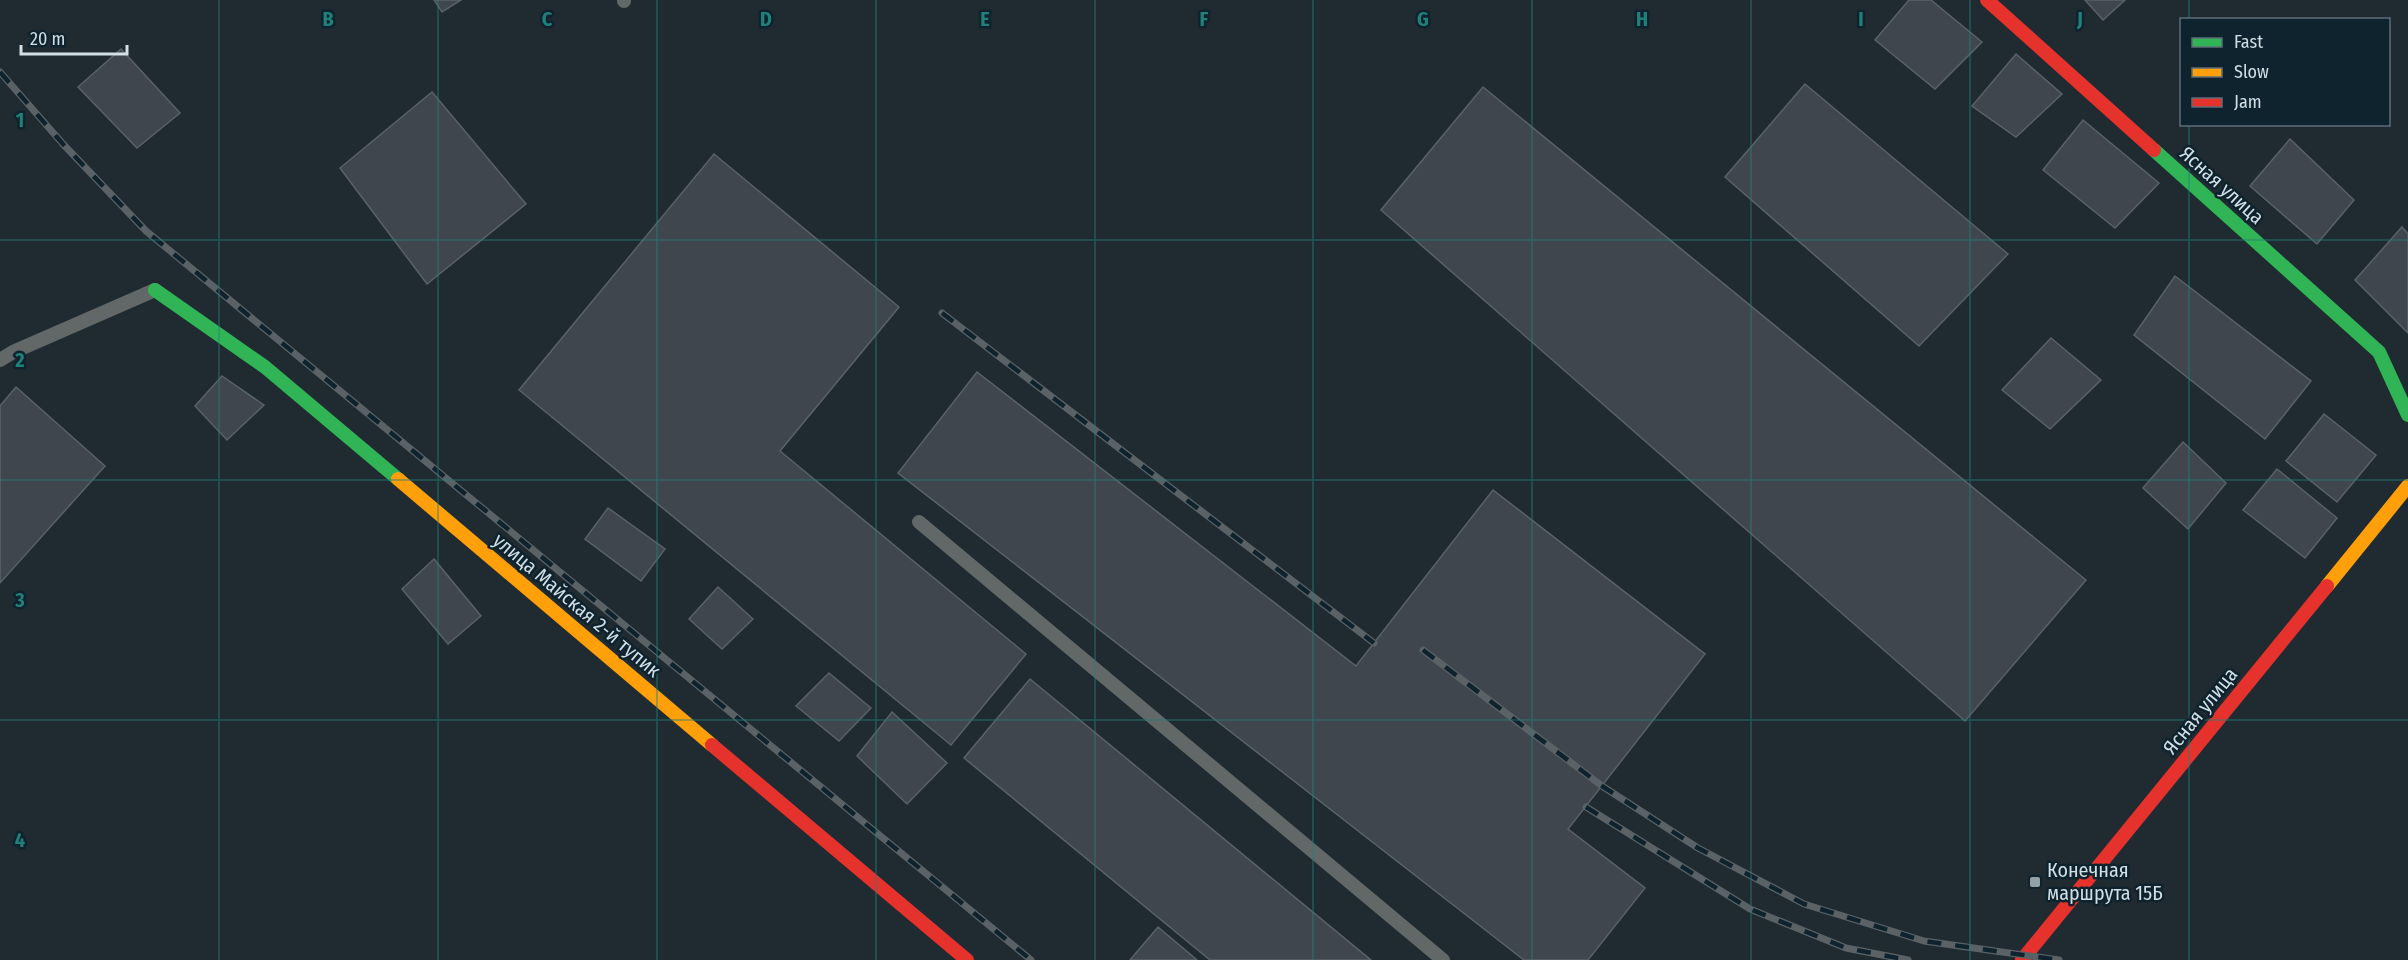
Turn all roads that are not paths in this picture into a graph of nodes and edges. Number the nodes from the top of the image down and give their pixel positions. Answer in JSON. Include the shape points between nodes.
{"nodes":[{"id":1,"x":1987,"y":0,"type":"edge"},
{"id":2,"x":155,"y":290,"type":"joint"},
{"id":3,"x":0,"y":360,"type":"edge"},
{"id":4,"x":2408,"y":415,"type":"edge"},
{"id":5,"x":2408,"y":486,"type":"edge"},
{"id":6,"x":919,"y":522,"type":"dead end"},
{"id":7,"x":967,"y":960,"type":"edge"},
{"id":8,"x":1443,"y":960,"type":"edge"},
{"id":9,"x":2022,"y":960,"type":"edge"}],
"edges":[{"from":1,"to":4,"type":"street","name":"Ясная улица","via":[[2379,352]]},
{"from":2,"to":3,"type":"lane"},
{"from":2,"to":7,"type":"street","name":"улица Майская 2-й тупик","via":[[265,367]]},
{"from":5,"to":9,"type":"street","name":"Ясная улица"},
{"from":6,"to":8,"type":"lane"}]}
